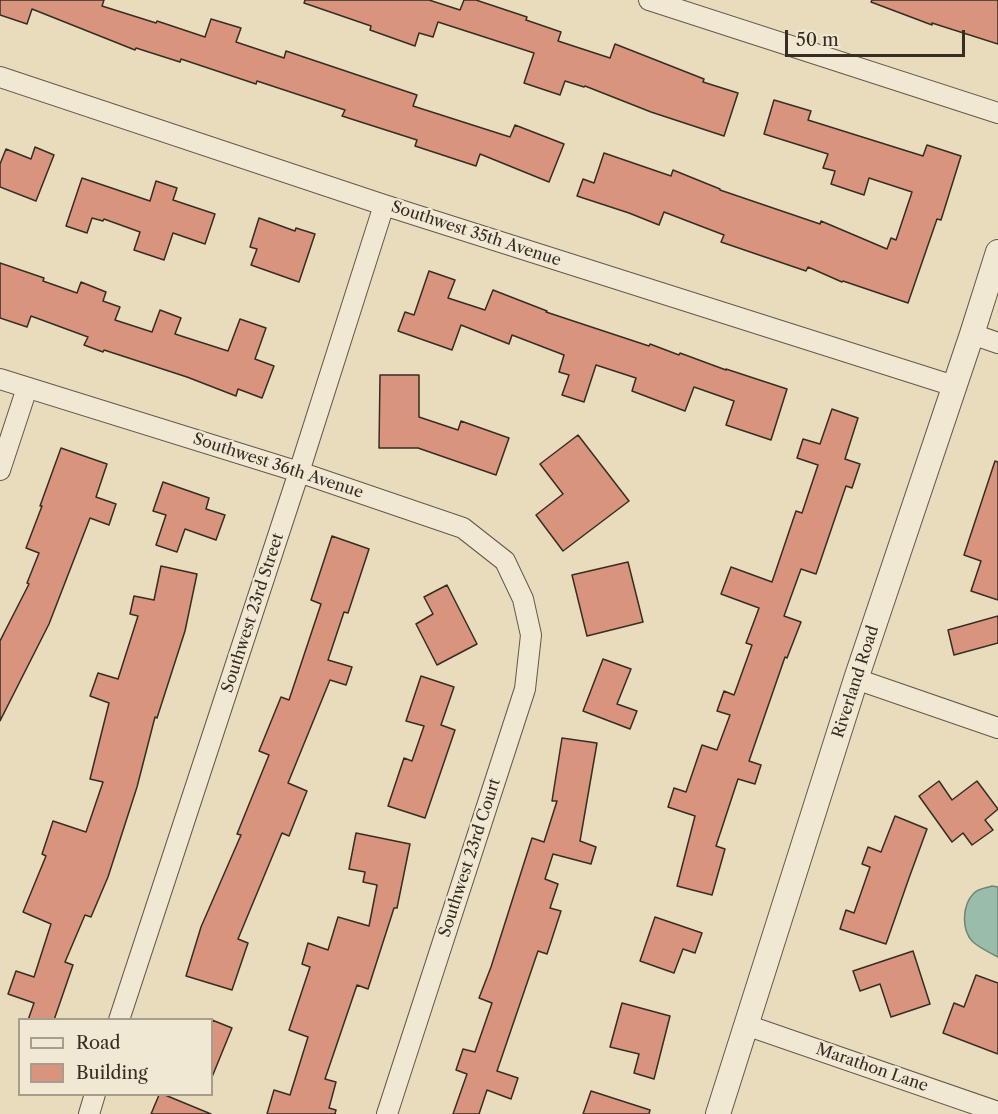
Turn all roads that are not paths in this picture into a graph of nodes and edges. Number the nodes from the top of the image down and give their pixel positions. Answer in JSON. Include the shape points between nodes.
{"nodes":[{"id":1,"x":650,"y":0,"type":"edge"},
{"id":2,"x":0,"y":77,"type":"edge"},
{"id":3,"x":998,"y":113,"type":"edge"},
{"id":4,"x":384,"y":205,"type":"junction"},
{"id":5,"x":998,"y":252,"type":"edge"},
{"id":6,"x":972,"y":333,"type":"junction"},
{"id":7,"x":998,"y":343,"type":"edge"},
{"id":8,"x":0,"y":379,"type":"edge"},
{"id":9,"x":954,"y":386,"type":"junction"},
{"id":10,"x":27,"y":388,"type":"junction"},
{"id":11,"x":0,"y":470,"type":"edge"},
{"id":12,"x":299,"y":472,"type":"junction"},
{"id":13,"x":523,"y":599,"type":"joint"},
{"id":14,"x":856,"y":679,"type":"junction"},
{"id":15,"x":998,"y":728,"type":"edge"},
{"id":16,"x":120,"y":1018,"type":"edge"},
{"id":17,"x":746,"y":1025,"type":"junction"},
{"id":18,"x":95,"y":1096,"type":"edge"},
{"id":19,"x":998,"y":1112,"type":"edge"},
{"id":20,"x":88,"y":1114,"type":"edge"},
{"id":21,"x":387,"y":1114,"type":"edge"},
{"id":22,"x":718,"y":1114,"type":"edge"}],
"edges":[{"from":1,"to":3,"type":"street"},
{"from":2,"to":4,"type":"street","name":"Southwest 35th Avenue"},
{"from":4,"to":9,"type":"street","name":"Southwest 35th Avenue"},
{"from":4,"to":12,"type":"street","name":"Southwest 23rd Street"},
{"from":5,"to":6,"type":"street","name":"Riverland Road"},
{"from":6,"to":7,"type":"street"},
{"from":6,"to":9,"type":"street","name":"Riverland Road"},
{"from":8,"to":10,"type":"street","name":"Southwest 36th Avenue"},
{"from":9,"to":14,"type":"street","name":"Riverland Road"},
{"from":10,"to":11,"type":"street"},
{"from":10,"to":12,"type":"street","name":"Southwest 36th Avenue"},
{"from":12,"to":13,"type":"street","name":"Southwest 36th Avenue","via":[[463,528],[505,561]]},
{"from":12,"to":16,"type":"street","name":"Southwest 23rd Street"},
{"from":13,"to":21,"type":"street","name":"Southwest 23rd Court","via":[[531,635],[525,688]]},
{"from":14,"to":15,"type":"street"},
{"from":14,"to":17,"type":"street","name":"Riverland Road"},
{"from":17,"to":19,"type":"street","name":"Marathon Lane"},
{"from":17,"to":22,"type":"street","name":"Riverland Road"},
{"from":18,"to":20,"type":"street"}]}
